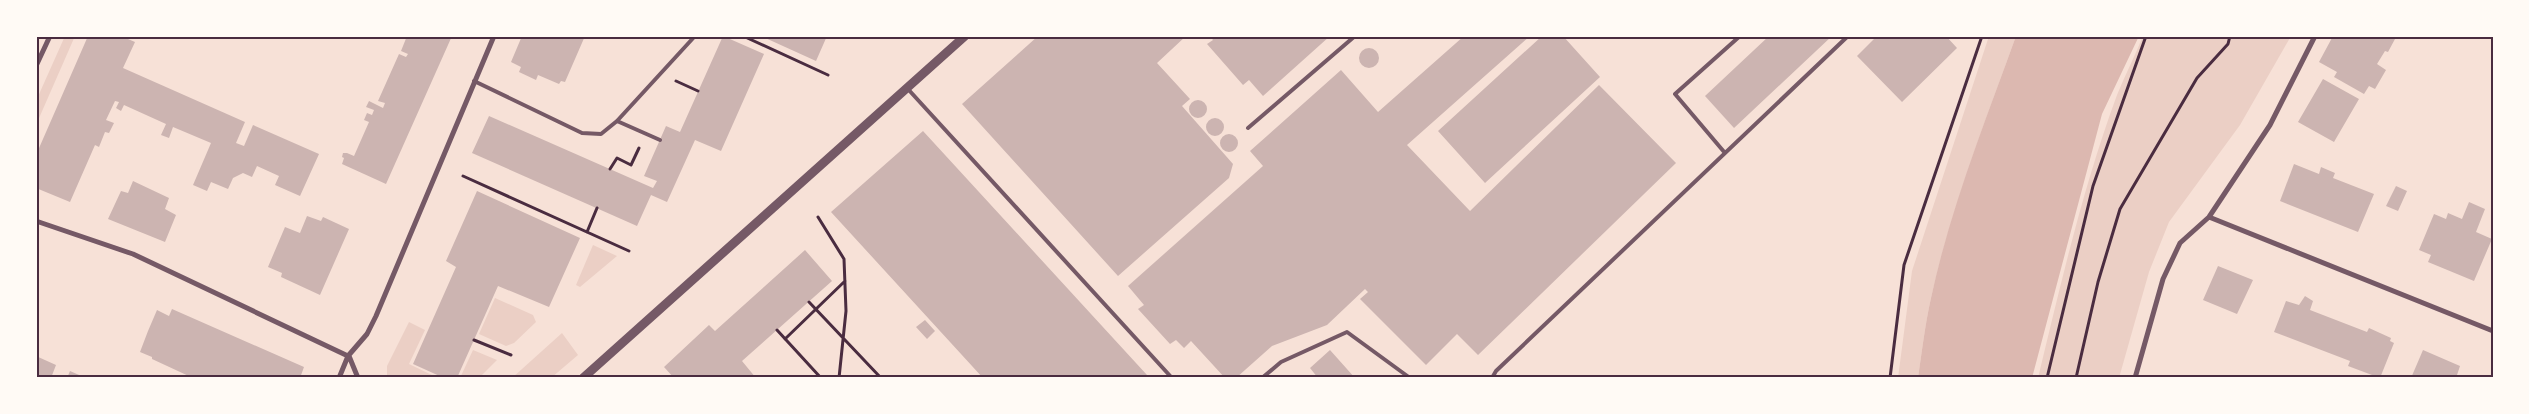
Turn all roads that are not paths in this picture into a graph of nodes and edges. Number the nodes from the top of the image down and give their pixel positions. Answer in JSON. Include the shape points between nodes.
{"nodes":[{"id":1,"x":50,"y":36,"type":"edge"},
{"id":2,"x":494,"y":36,"type":"edge"},
{"id":3,"x":695,"y":36,"type":"edge"},
{"id":4,"x":966,"y":36,"type":"edge"},
{"id":5,"x":1355,"y":36,"type":"edge"},
{"id":6,"x":1740,"y":36,"type":"edge"},
{"id":7,"x":1848,"y":36,"type":"edge"},
{"id":8,"x":2315,"y":36,"type":"edge"},
{"id":9,"x":36,"y":66,"type":"edge"},
{"id":10,"x":474,"y":82,"type":"junction"},
{"id":11,"x":907,"y":88,"type":"junction"},
{"id":12,"x":617,"y":121,"type":"junction"},
{"id":13,"x":1248,"y":128,"type":"dead end"},
{"id":14,"x":660,"y":140,"type":"dead end"},
{"id":15,"x":1725,"y":153,"type":"junction"},
{"id":16,"x":2209,"y":218,"type":"junction"},
{"id":17,"x":36,"y":220,"type":"edge"},
{"id":18,"x":2493,"y":331,"type":"edge"},
{"id":19,"x":348,"y":356,"type":"junction"},
{"id":20,"x":339,"y":378,"type":"edge"},
{"id":21,"x":358,"y":378,"type":"edge"},
{"id":22,"x":583,"y":378,"type":"edge"},
{"id":23,"x":1172,"y":378,"type":"edge"},
{"id":24,"x":1262,"y":378,"type":"edge"},
{"id":25,"x":1410,"y":378,"type":"edge"},
{"id":26,"x":1492,"y":378,"type":"edge"},
{"id":27,"x":2135,"y":378,"type":"edge"}],
"edges":[{"from":1,"to":9,"type":"street"},
{"from":2,"to":10,"type":"street"},
{"from":3,"to":12,"type":"lane"},
{"from":4,"to":11,"type":"street"},
{"from":5,"to":13,"type":"lane"},
{"from":6,"to":15,"type":"lane","via":[[1675,94]]},
{"from":7,"to":15,"type":"lane"},
{"from":8,"to":16,"type":"street","via":[[2270,125]]},
{"from":10,"to":12,"type":"lane","via":[[582,133],[601,134]]},
{"from":10,"to":19,"type":"street","via":[[376,316],[367,334]]},
{"from":11,"to":22,"type":"street"},
{"from":11,"to":23,"type":"lane"},
{"from":12,"to":14,"type":"lane"},
{"from":15,"to":26,"type":"lane"},
{"from":16,"to":18,"type":"street"},
{"from":16,"to":27,"type":"street","via":[[2180,243],[2163,279]]},
{"from":17,"to":19,"type":"street","via":[[133,254]]},
{"from":19,"to":20,"type":"street"},
{"from":19,"to":21,"type":"street"},
{"from":24,"to":25,"type":"lane","via":[[1281,362],[1347,332]]}]}
